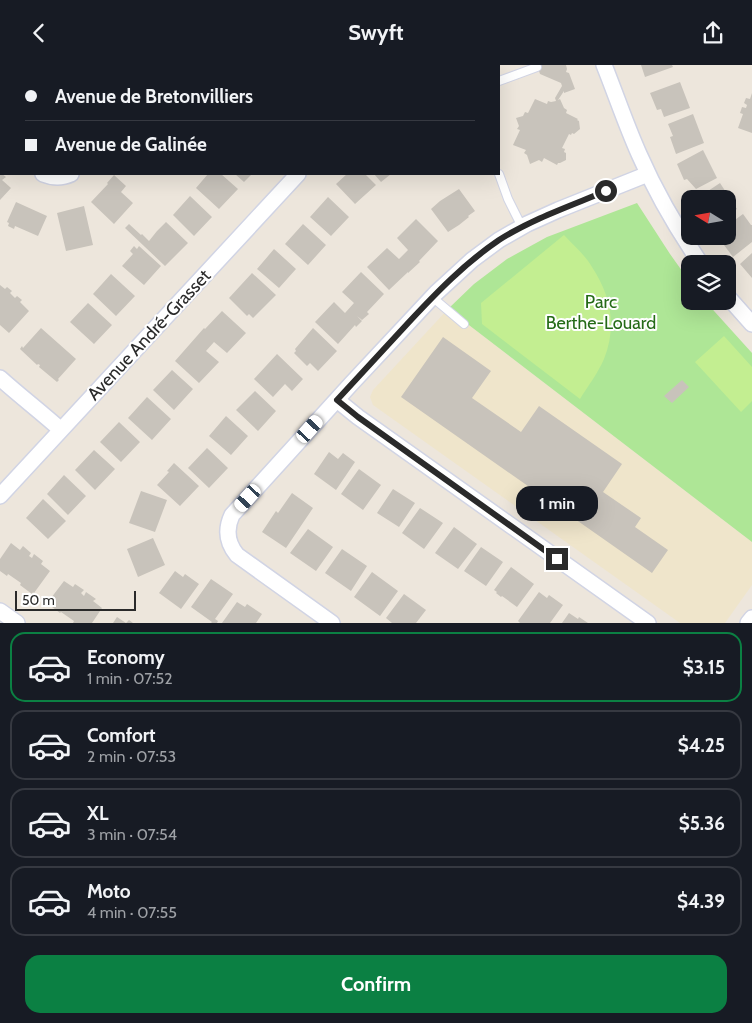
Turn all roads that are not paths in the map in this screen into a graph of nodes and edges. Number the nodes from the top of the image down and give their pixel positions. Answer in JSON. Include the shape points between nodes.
{"nodes":[{"id":1,"x":604,"y":65,"type":"edge"},
{"id":2,"x":537,"y":67,"type":"dead end"},
{"id":3,"x":500,"y":81,"type":"edge"},
{"id":4,"x":648,"y":174,"type":"junction"},
{"id":5,"x":47,"y":175,"type":"edge"},
{"id":6,"x":68,"y":175,"type":"edge"},
{"id":7,"x":297,"y":175,"type":"edge"},
{"id":8,"x":499,"y":175,"type":"edge"},
{"id":9,"x":522,"y":227,"type":"junction"},
{"id":10,"x":696,"y":255,"type":"edge"},
{"id":11,"x":432,"y":297,"type":"junction"},
{"id":12,"x":736,"y":306,"type":"edge"},
{"id":13,"x":464,"y":323,"type":"dead end"},
{"id":14,"x":752,"y":324,"type":"edge"},
{"id":15,"x":0,"y":378,"type":"edge"},
{"id":16,"x":337,"y":400,"type":"junction"},
{"id":17,"x":61,"y":430,"type":"junction"},
{"id":18,"x":0,"y":496,"type":"edge"},
{"id":19,"x":0,"y":611,"type":"edge"},
{"id":20,"x":752,"y":618,"type":"edge"},
{"id":21,"x":17,"y":623,"type":"edge"},
{"id":22,"x":332,"y":623,"type":"edge"},
{"id":23,"x":648,"y":623,"type":"edge"},
{"id":24,"x":748,"y":623,"type":"edge"}],
"edges":[{"from":1,"to":4,"type":"street"},
{"from":2,"to":3,"type":"lane"},
{"from":4,"to":9,"type":"street"},
{"from":4,"to":10,"type":"street","via":[[665,208]]},
{"from":5,"to":6,"type":"street"},
{"from":7,"to":17,"type":"street","name":"Avenue André-Grasset"},
{"from":8,"to":9,"type":"lane"},
{"from":9,"to":11,"type":"street","via":[[459,270]]},
{"from":11,"to":13,"type":"lane"},
{"from":11,"to":16,"type":"street"},
{"from":12,"to":14,"type":"street"},
{"from":15,"to":17,"type":"street"},
{"from":16,"to":22,"type":"street","via":[[236,511],[228,531],[230,546],[237,555]]},
{"from":16,"to":23,"type":"street"},
{"from":17,"to":18,"type":"street","name":"Avenue André-Grasset"},
{"from":19,"to":21,"type":"street"},
{"from":20,"to":24,"type":"street"}]}
